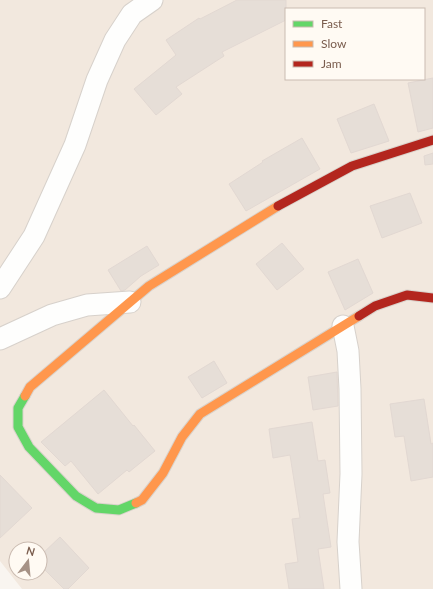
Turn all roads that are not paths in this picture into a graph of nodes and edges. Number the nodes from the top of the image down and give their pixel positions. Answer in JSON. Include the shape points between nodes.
{"nodes":[{"id":1,"x":152,"y":0,"type":"edge"},
{"id":2,"x":433,"y":140,"type":"edge"},
{"id":3,"x":0,"y":288,"type":"edge"},
{"id":4,"x":433,"y":298,"type":"edge"},
{"id":5,"x":130,"y":302,"type":"junction"},
{"id":6,"x":343,"y":326,"type":"junction"},
{"id":7,"x":0,"y":340,"type":"edge"},
{"id":8,"x":351,"y":589,"type":"edge"}],
"edges":[{"from":1,"to":3,"type":"street","via":[[132,14],[115,40],[97,80],[75,145],[34,236]]},
{"from":2,"to":5,"type":"street","via":[[352,166],[268,212],[149,286]]},
{"from":4,"to":6,"type":"street","via":[[407,295],[375,306]]},
{"from":5,"to":6,"type":"street","via":[[30,387],[18,408],[18,427],[28,447],[76,496],[96,508],[119,510],[142,500],[163,473],[182,437],[200,414]]},
{"from":5,"to":7,"type":"street","via":[[87,304],[52,315]]},
{"from":6,"to":8,"type":"street","via":[[348,351],[350,389],[351,474],[348,542]]}]}
